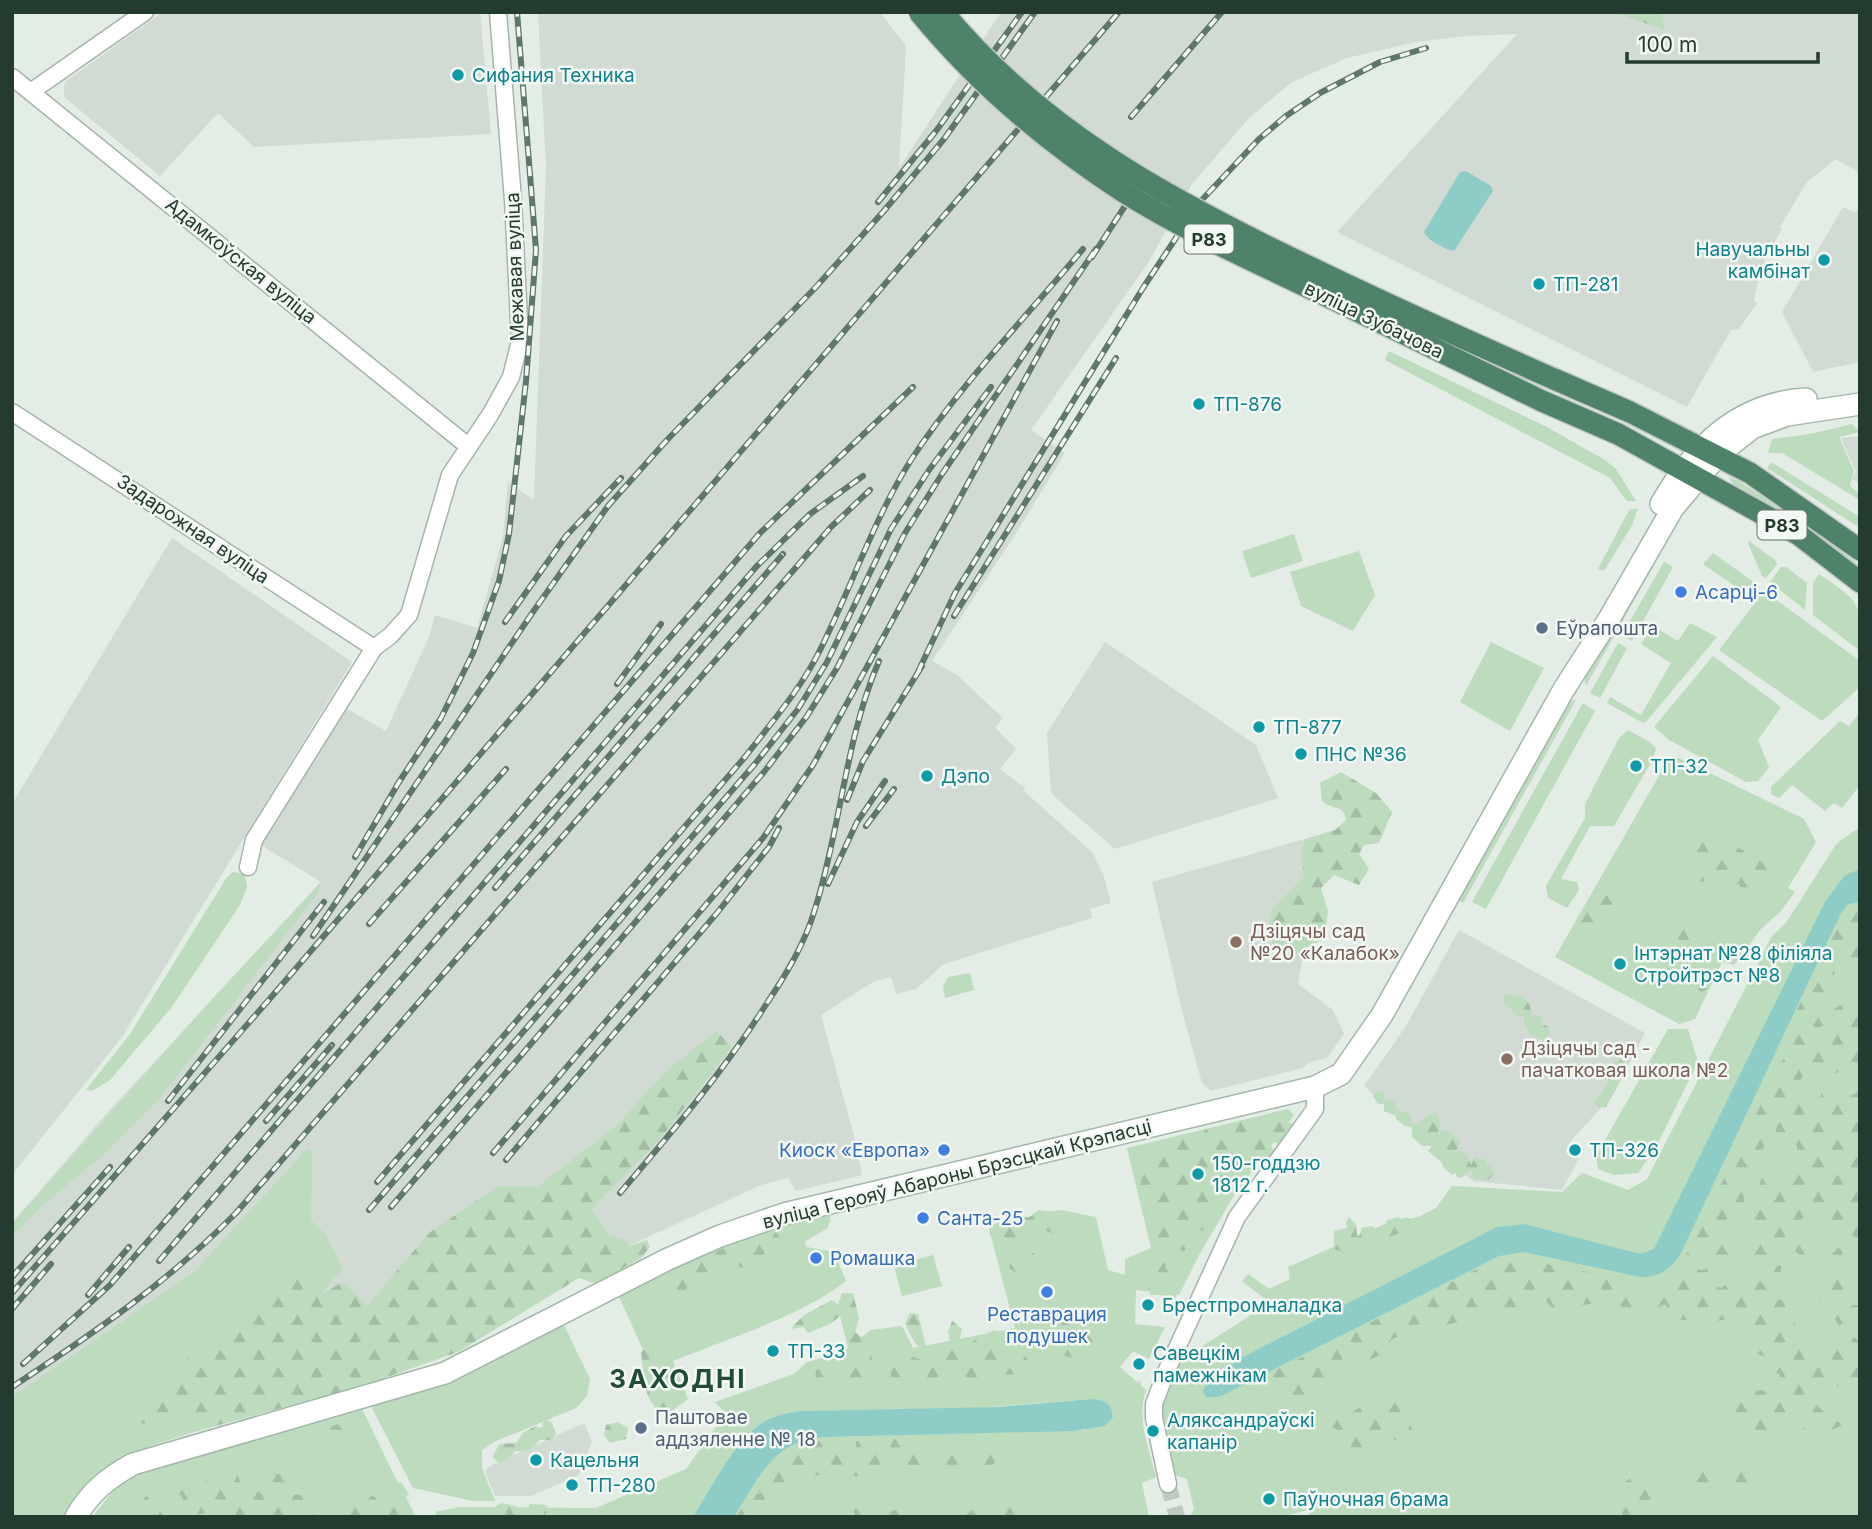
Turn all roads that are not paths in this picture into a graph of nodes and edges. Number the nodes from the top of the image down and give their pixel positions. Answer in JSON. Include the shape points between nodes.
{"nodes":[{"id":1,"x":145,"y":12,"type":"edge"},
{"id":2,"x":498,"y":12,"type":"edge"},
{"id":3,"x":919,"y":12,"type":"edge"},
{"id":4,"x":943,"y":12,"type":"edge"},
{"id":5,"x":12,"y":77,"type":"edge"},
{"id":6,"x":32,"y":91,"type":"junction"},
{"id":7,"x":1860,"y":396,"type":"edge"},
{"id":8,"x":1860,"y":404,"type":"edge"},
{"id":9,"x":12,"y":412,"type":"edge"},
{"id":10,"x":468,"y":446,"type":"junction"},
{"id":11,"x":1711,"y":451,"type":"junction"},
{"id":12,"x":1691,"y":473,"type":"junction"},
{"id":13,"x":1860,"y":550,"type":"edge"},
{"id":14,"x":1860,"y":582,"type":"edge"},
{"id":15,"x":374,"y":649,"type":"junction"},
{"id":16,"x":248,"y":867,"type":"dead end"},
{"id":17,"x":1315,"y":1087,"type":"junction"},
{"id":18,"x":1168,"y":1484,"type":"tunnel mouth"},
{"id":19,"x":76,"y":1517,"type":"edge"}],
"edges":[{"from":1,"to":6,"type":"street"},
{"from":2,"to":10,"type":"street","name":"Межавая вуліца","via":[[520,341],[511,377]]},
{"from":3,"to":12,"type":"highway","name":"вуліца Зубачова","number":"Р83","bridge":true,"via":[[1006,103],[1127,194],[1251,261]]},
{"from":4,"to":11,"type":"highway","name":"вуліца Зубачова","number":"Р83","bridge":true,"via":[[1027,96],[1137,178],[1262,244]]},
{"from":5,"to":6,"type":"street","name":"Адамкоўская вуліца"},
{"from":6,"to":10,"type":"street","name":"Адамкоўская вуліца"},
{"from":7,"to":11,"type":"main road","name":"вуліца Герояў Абароны Брэсцкай Крэпасці","via":[[1763,406],[1724,427]]},
{"from":8,"to":11,"type":"main road","name":"вуліца Герояў Абароны Брэсцкай Крэпасці","via":[[1787,415]]},
{"from":9,"to":15,"type":"street","name":"Задарожная вуліца"},
{"from":10,"to":15,"type":"street","name":"Межавая вуліца","via":[[450,475],[409,615]]},
{"from":11,"to":12,"type":"main road","name":"вуліца Герояў Абароны Брэсцкай Крэпасці"},
{"from":11,"to":13,"type":"highway","name":"вуліца Зубачова","number":"Р83"},
{"from":12,"to":14,"type":"highway","name":"вуліца Зубачова","number":"Р83","via":[[1797,534]]},
{"from":12,"to":17,"type":"main road","name":"вуліца Герояў Абароны Брэсцкай Крэпасці","via":[[1618,579],[1564,689],[1377,1023],[1341,1074]]},
{"from":15,"to":16,"type":"street","name":"Межавая вуліца","via":[[254,840]]},
{"from":17,"to":18,"type":"street","via":[[1315,1109],[1237,1217],[1154,1404]]},
{"from":17,"to":19,"type":"main road","name":"вуліца Герояў Абароны Брэсцкай Крэпасці","via":[[784,1214],[720,1236],[445,1373],[133,1464],[97,1488]]}]}
